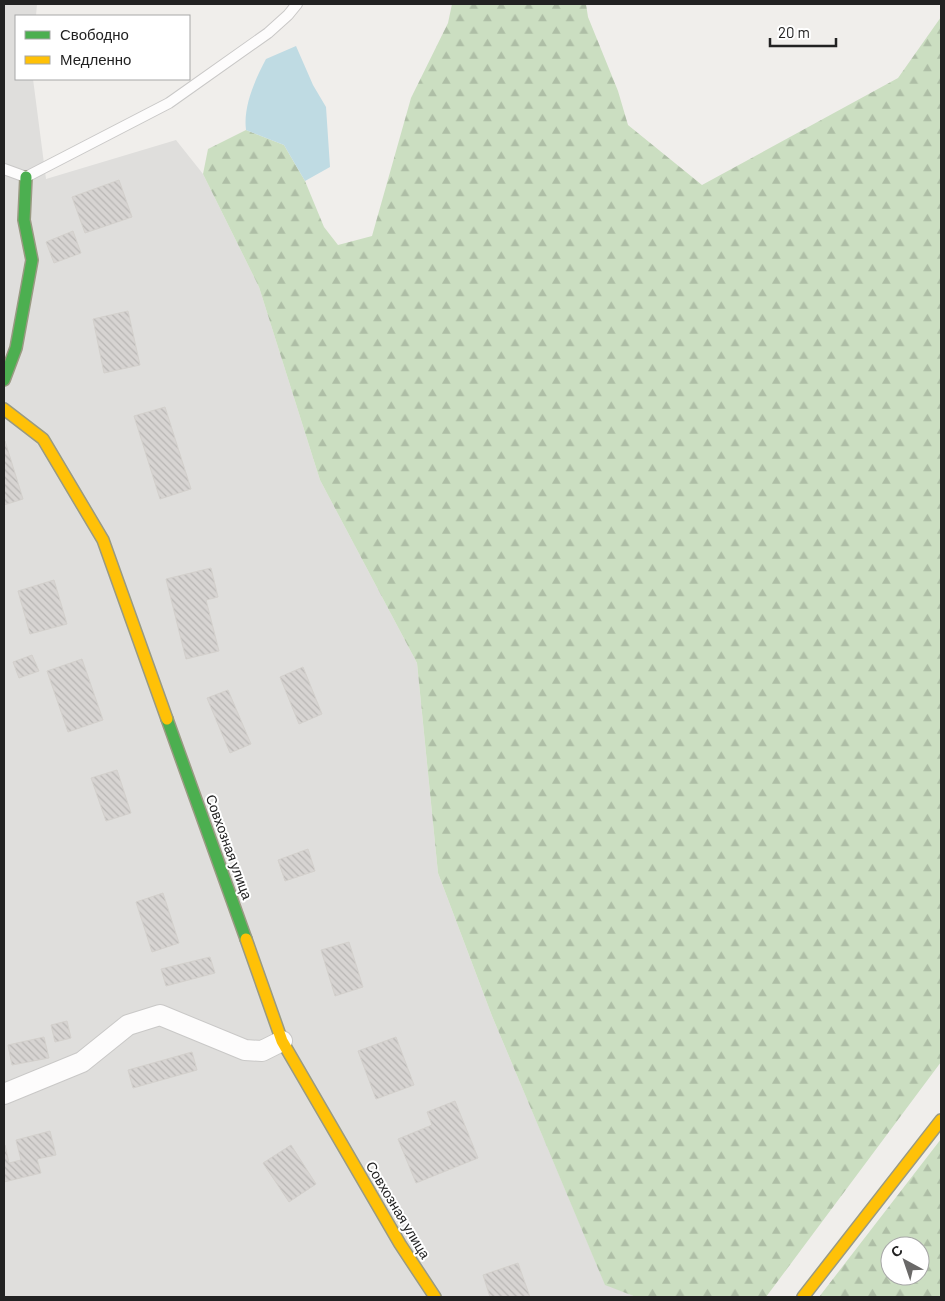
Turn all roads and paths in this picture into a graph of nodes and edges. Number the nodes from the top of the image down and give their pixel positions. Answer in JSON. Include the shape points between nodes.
{"nodes":[{"id":1,"x":297,"y":4,"type":"edge"},
{"id":2,"x":4,"y":169,"type":"edge"},
{"id":3,"x":26,"y":177,"type":"junction"},
{"id":4,"x":4,"y":380,"type":"edge"},
{"id":5,"x":4,"y":409,"type":"edge"},
{"id":6,"x":282,"y":1041,"type":"junction"},
{"id":7,"x":4,"y":1094,"type":"edge"},
{"id":8,"x":941,"y":1120,"type":"edge"},
{"id":9,"x":435,"y":1297,"type":"edge"},
{"id":10,"x":803,"y":1297,"type":"edge"}],
"edges":[{"from":1,"to":3,"type":"lane","via":[[268,33],[169,103]]},
{"from":2,"to":3,"type":"lane"},
{"from":3,"to":4,"type":"street","via":[[24,220],[32,260],[16,348]]},
{"from":5,"to":6,"type":"street","name":"Совхозная улица","via":[[43,439],[103,540]]},
{"from":6,"to":7,"type":"street","via":[[262,1051],[245,1050],[160,1015],[128,1025],[82,1062]]},
{"from":6,"to":9,"type":"street","name":"Совхозная улица","via":[[395,1236]]},
{"from":8,"to":10,"type":"street"}]}
